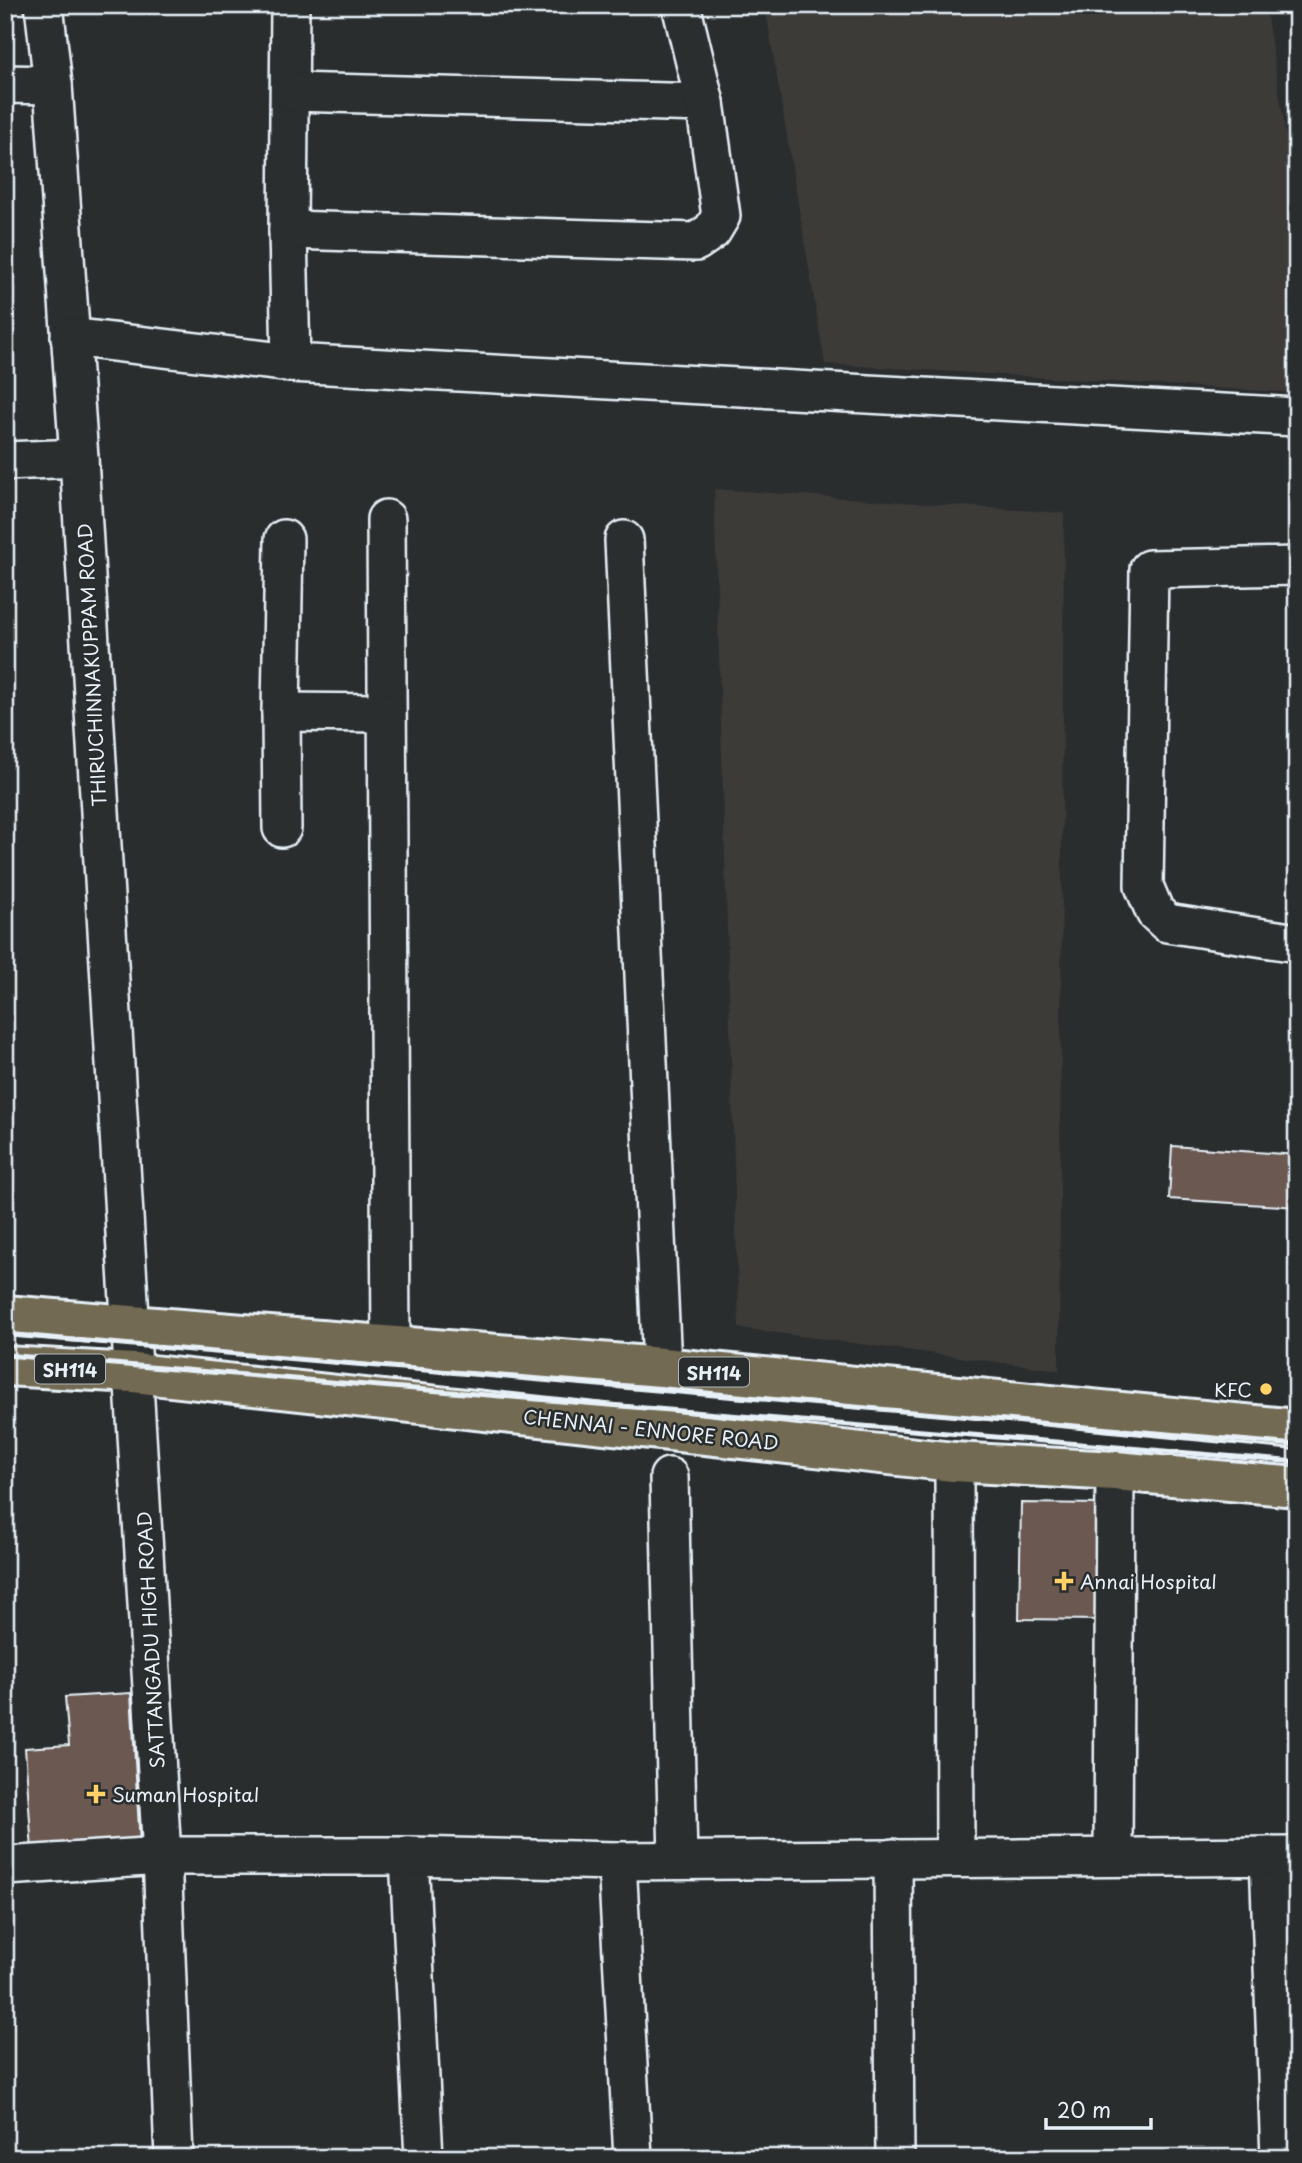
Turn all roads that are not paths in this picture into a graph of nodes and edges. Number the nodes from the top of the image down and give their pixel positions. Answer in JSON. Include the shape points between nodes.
{"nodes":[{"id":1,"x":44,"y":5,"type":"edge"},
{"id":2,"x":290,"y":5,"type":"edge"},
{"id":3,"x":681,"y":5,"type":"edge"},
{"id":4,"x":5,"y":84,"type":"edge"},
{"id":5,"x":53,"y":85,"type":"junction"},
{"id":6,"x":290,"y":92,"type":"junction"},
{"id":7,"x":705,"y":103,"type":"junction"},
{"id":8,"x":288,"y":230,"type":"junction"},
{"id":9,"x":71,"y":337,"type":"junction"},
{"id":10,"x":291,"y":363,"type":"junction"},
{"id":11,"x":1297,"y":417,"type":"edge"},
{"id":12,"x":79,"y":458,"type":"junction"},
{"id":13,"x":5,"y":461,"type":"edge"},
{"id":14,"x":386,"y":519,"type":"dead end"},
{"id":15,"x":284,"y":539,"type":"dead end"},
{"id":16,"x":624,"y":540,"type":"dead end"},
{"id":17,"x":1297,"y":566,"type":"edge"},
{"id":18,"x":281,"y":712,"type":"junction"},
{"id":19,"x":386,"y":713,"type":"junction"},
{"id":20,"x":282,"y":828,"type":"dead end"},
{"id":21,"x":1297,"y":943,"type":"edge"},
{"id":22,"x":5,"y":1315,"type":"edge"},
{"id":23,"x":129,"y":1326,"type":"junction"},
{"id":24,"x":391,"y":1344,"type":"junction"},
{"id":25,"x":5,"y":1366,"type":"edge"},
{"id":26,"x":662,"y":1367,"type":"junction"},
{"id":27,"x":134,"y":1373,"type":"junction"},
{"id":28,"x":1297,"y":1429,"type":"edge"},
{"id":29,"x":954,"y":1462,"type":"junction"},
{"id":30,"x":1115,"y":1471,"type":"junction"},
{"id":31,"x":669,"y":1477,"type":"dead end"},
{"id":32,"x":1297,"y":1487,"type":"edge"},
{"id":33,"x":162,"y":1856,"type":"junction"},
{"id":34,"x":1283,"y":1856,"type":"edge"},
{"id":35,"x":409,"y":1857,"type":"junction"},
{"id":36,"x":1113,"y":1857,"type":"junction"},
{"id":37,"x":893,"y":1858,"type":"junction"},
{"id":38,"x":955,"y":1858,"type":"junction"},
{"id":39,"x":678,"y":1860,"type":"junction"},
{"id":40,"x":617,"y":1861,"type":"junction"},
{"id":41,"x":5,"y":1866,"type":"edge"},
{"id":42,"x":174,"y":2158,"type":"edge"},
{"id":43,"x":424,"y":2158,"type":"edge"},
{"id":44,"x":633,"y":2158,"type":"edge"},
{"id":45,"x":895,"y":2158,"type":"edge"},
{"id":46,"x":1280,"y":2158,"type":"edge"}],
"edges":[{"from":1,"to":5,"type":"street","name":"THIRUCHINNAKUPPAM ROAD"},
{"from":2,"to":6,"type":"street"},
{"from":3,"to":7,"type":"street"},
{"from":4,"to":5,"type":"street"},
{"from":5,"to":9,"type":"street","name":"THIRUCHINNAKUPPAM ROAD"},
{"from":6,"to":7,"type":"street"},
{"from":6,"to":8,"type":"street"},
{"from":7,"to":8,"type":"street","via":[[721,216],[712,231],[696,242]]},
{"from":8,"to":10,"type":"street"},
{"from":9,"to":10,"type":"street"},
{"from":9,"to":12,"type":"street","name":"THIRUCHINNAKUPPAM ROAD"},
{"from":10,"to":11,"type":"street"},
{"from":12,"to":13,"type":"street"},
{"from":12,"to":23,"type":"street","name":"THIRUCHINNAKUPPAM ROAD"},
{"from":14,"to":19,"type":"street"},
{"from":15,"to":18,"type":"street"},
{"from":16,"to":26,"type":"street"},
{"from":17,"to":21,"type":"street","via":[[1149,569],[1144,886],[1155,912],[1167,923]]},
{"from":18,"to":19,"type":"street"},
{"from":18,"to":20,"type":"street"},
{"from":19,"to":24,"type":"street"},
{"from":22,"to":23,"type":"main road","number":"SH114"},
{"from":23,"to":24,"type":"main road","number":"SH114"},
{"from":23,"to":27,"type":"street","name":"THIRUCHINNAKUPPAM ROAD"},
{"from":24,"to":26,"type":"main road","number":"SH114"},
{"from":25,"to":27,"type":"main road","name":"CHENNAI - ENNORE ROAD","number":"SH114"},
{"from":26,"to":28,"type":"main road","number":"SH114"},
{"from":27,"to":29,"type":"main road","name":"CHENNAI - ENNORE ROAD","number":"SH114"},
{"from":27,"to":33,"type":"street","name":"SATTANGADU HIGH ROAD"},
{"from":29,"to":30,"type":"main road","name":"CHENNAI - ENNORE ROAD","number":"SH114"},
{"from":29,"to":38,"type":"street"},
{"from":30,"to":32,"type":"main road","name":"CHENNAI - ENNORE ROAD","number":"SH114"},
{"from":30,"to":36,"type":"street"},
{"from":31,"to":39,"type":"street"},
{"from":33,"to":35,"type":"street"},
{"from":33,"to":41,"type":"street"},
{"from":33,"to":42,"type":"street","name":"SATTANGADU HIGH ROAD"},
{"from":34,"to":36,"type":"street"},
{"from":34,"to":46,"type":"street"},
{"from":35,"to":40,"type":"street"},
{"from":35,"to":43,"type":"street"},
{"from":36,"to":38,"type":"street"},
{"from":37,"to":38,"type":"street"},
{"from":37,"to":39,"type":"street"},
{"from":37,"to":45,"type":"street"},
{"from":39,"to":40,"type":"street"},
{"from":40,"to":44,"type":"street"}]}
